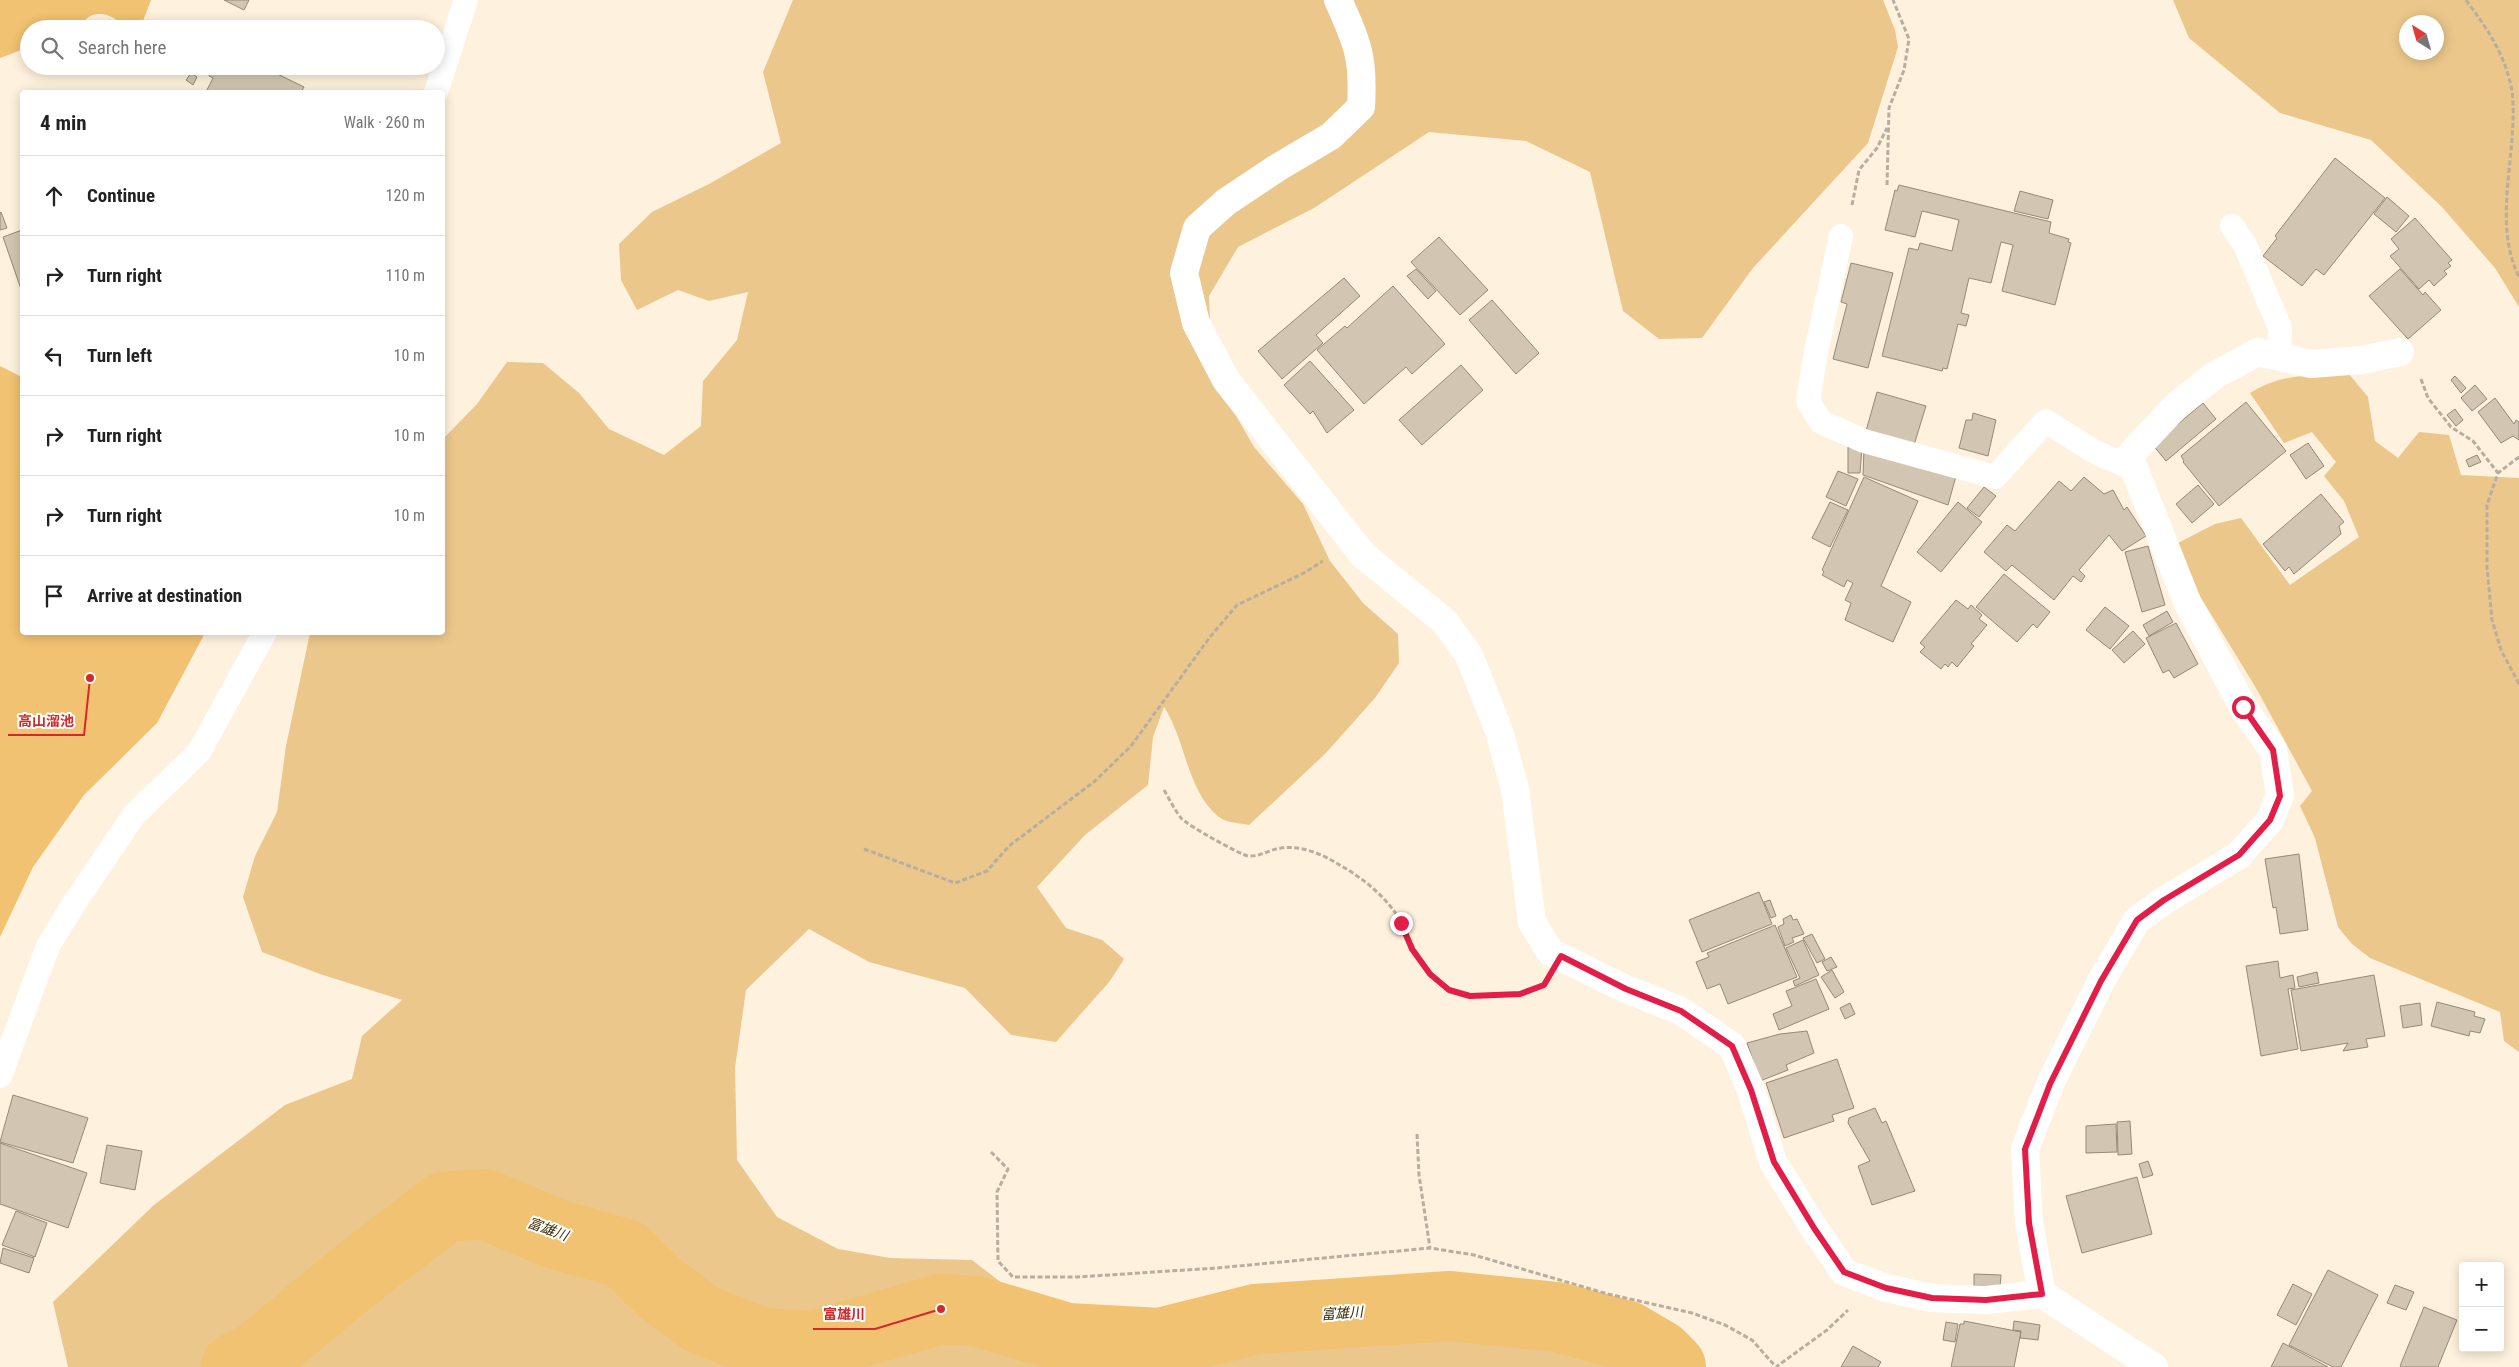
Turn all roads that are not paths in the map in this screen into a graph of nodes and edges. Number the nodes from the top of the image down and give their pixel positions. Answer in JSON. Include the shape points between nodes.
{"nodes":[{"id":1,"x":466,"y":0,"type":"edge"},
{"id":2,"x":1338,"y":0,"type":"edge"},
{"id":3,"x":445,"y":64,"type":"edge"},
{"id":4,"x":442,"y":75,"type":"edge"},
{"id":5,"x":437,"y":90,"type":"edge"},
{"id":6,"x":2232,"y":226,"type":"dead end"},
{"id":7,"x":1841,"y":236,"type":"road end"},
{"id":8,"x":2400,"y":352,"type":"road end"},
{"id":9,"x":2279,"y":356,"type":"junction"},
{"id":10,"x":2134,"y":469,"type":"junction"},
{"id":11,"x":263,"y":635,"type":"edge"},
{"id":12,"x":0,"y":1076,"type":"edge"},
{"id":13,"x":2042,"y":1294,"type":"junction"},
{"id":14,"x":2154,"y":1367,"type":"edge"}],
"edges":[{"from":1,"to":3,"type":"lane"},
{"from":2,"to":13,"type":"street","via":[[1358,45],[1363,75],[1361,107],[1331,136],[1226,202],[1197,228],[1184,273],[1196,323],[1226,380],[1363,555],[1444,621],[1469,655],[1498,731],[1515,789],[1532,922],[1550,952],[1626,989],[1681,1011],[1732,1046],[1751,1090],[1774,1162],[1844,1272],[1875,1284],[1932,1298],[1986,1300]]},
{"from":4,"to":5,"type":"lane"},
{"from":6,"to":9,"type":"lane","via":[[2245,245],[2280,328]]},
{"from":7,"to":10,"type":"lane","via":[[1808,401],[1821,422],[1864,441],[1995,477],[2046,421],[2093,451]]},
{"from":8,"to":9,"type":"street","via":[[2362,360],[2311,364]]},
{"from":9,"to":10,"type":"street","via":[[2258,352],[2216,375],[2176,406],[2129,456]]},
{"from":10,"to":13,"type":"street","via":[[2188,604],[2243,707],[2273,750],[2280,796],[2270,820],[2239,855],[2137,920],[2101,981],[2050,1084],[2025,1149],[2029,1223]]},
{"from":11,"to":12,"type":"lane","via":[[199,752],[134,814],[48,946]]},
{"from":13,"to":14,"type":"street"}]}
